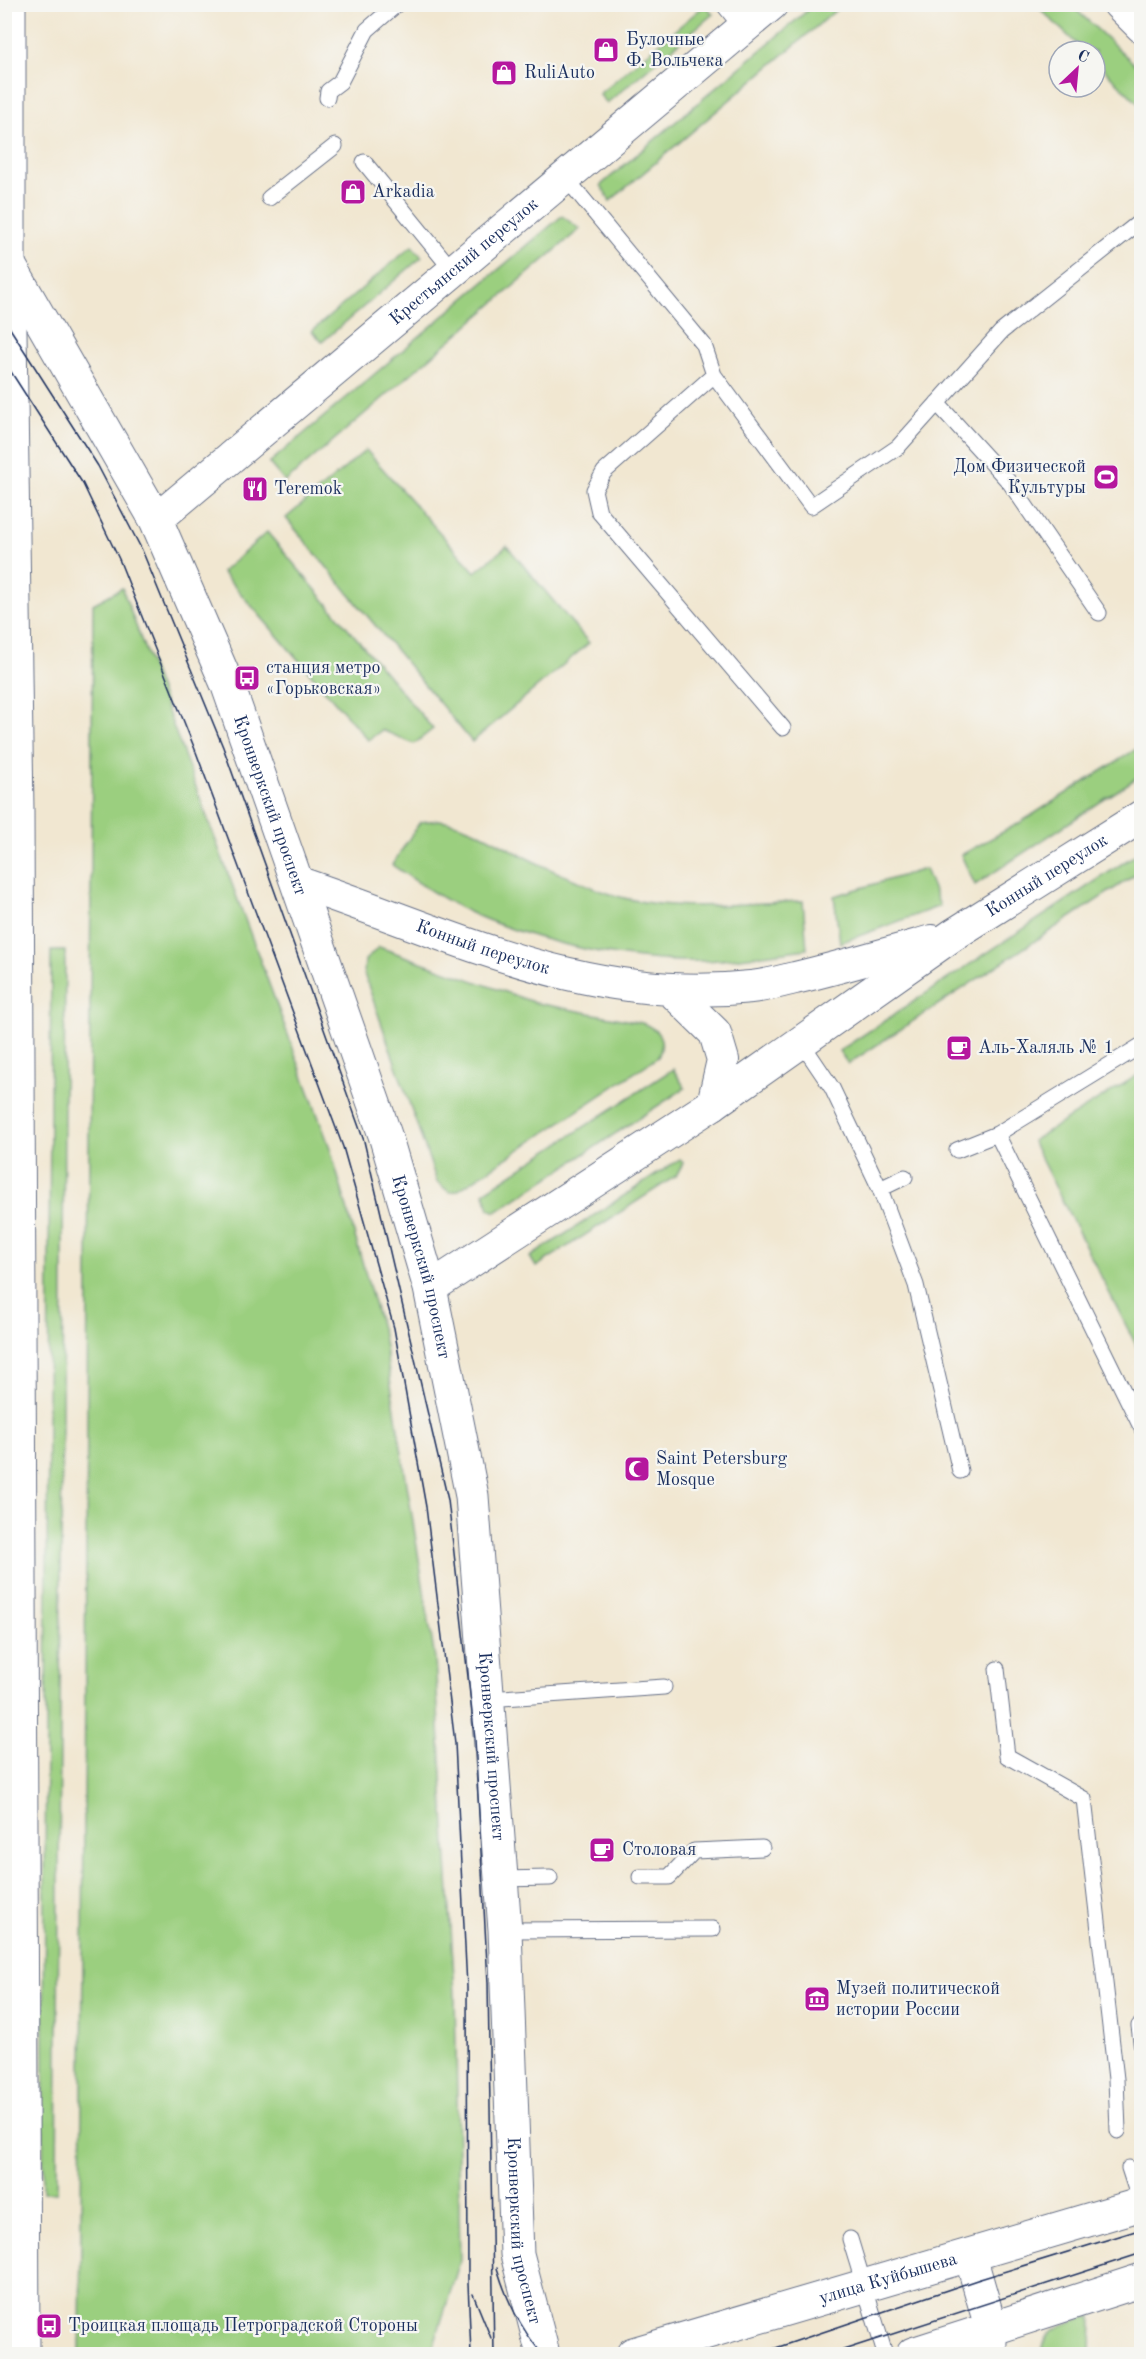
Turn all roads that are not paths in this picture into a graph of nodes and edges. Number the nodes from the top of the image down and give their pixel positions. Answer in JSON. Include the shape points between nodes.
{"nodes":[{"id":1,"x":9,"y":4,"type":"edge"},
{"id":2,"x":397,"y":4,"type":"edge"},
{"id":3,"x":723,"y":4,"type":"edge"},
{"id":4,"x":772,"y":4,"type":"edge"},
{"id":5,"x":1119,"y":4,"type":"edge"},
{"id":6,"x":1142,"y":27,"type":"edge"},
{"id":7,"x":743,"y":29,"type":"junction"},
{"id":8,"x":327,"y":98,"type":"dead end"},
{"id":9,"x":335,"y":146,"type":"dead end"},
{"id":10,"x":364,"y":162,"type":"dead end"},
{"id":11,"x":565,"y":177,"type":"junction"},
{"id":12,"x":268,"y":198,"type":"dead end"},
{"id":13,"x":1142,"y":220,"type":"edge"},
{"id":14,"x":7,"y":259,"type":"edge"},
{"id":15,"x":453,"y":271,"type":"junction"},
{"id":16,"x":7,"y":340,"type":"edge"},
{"id":17,"x":714,"y":375,"type":"junction"},
{"id":18,"x":937,"y":403,"type":"junction"},
{"id":19,"x":156,"y":520,"type":"junction"},
{"id":20,"x":1099,"y":613,"type":"dead end"},
{"id":21,"x":783,"y":728,"type":"dead end"},
{"id":22,"x":1142,"y":816,"type":"edge"},
{"id":23,"x":298,"y":883,"type":"junction"},
{"id":24,"x":953,"y":935,"type":"junction"},
{"id":25,"x":672,"y":991,"type":"junction"},
{"id":26,"x":801,"y":1041,"type":"junction"},
{"id":27,"x":1142,"y":1046,"type":"edge"},
{"id":28,"x":713,"y":1104,"type":"junction"},
{"id":29,"x":997,"y":1134,"type":"junction"},
{"id":30,"x":957,"y":1150,"type":"dead end"},
{"id":31,"x":905,"y":1177,"type":"dead end"},
{"id":32,"x":880,"y":1189,"type":"junction"},
{"id":33,"x":430,"y":1288,"type":"junction"},
{"id":34,"x":1142,"y":1429,"type":"edge"},
{"id":35,"x":960,"y":1471,"type":"dead end"},
{"id":36,"x":997,"y":1669,"type":"dead end"},
{"id":37,"x":664,"y":1687,"type":"dead end"},
{"id":38,"x":488,"y":1699,"type":"junction"},
{"id":39,"x":762,"y":1848,"type":"dead end"},
{"id":40,"x":640,"y":1877,"type":"dead end"},
{"id":41,"x":550,"y":1878,"type":"dead end"},
{"id":42,"x":501,"y":1879,"type":"junction"},
{"id":43,"x":713,"y":1929,"type":"dead end"},
{"id":44,"x":505,"y":1930,"type":"junction"},
{"id":45,"x":1142,"y":2024,"type":"edge"},
{"id":46,"x":1142,"y":2050,"type":"edge"},
{"id":47,"x":1118,"y":2131,"type":"dead end"},
{"id":48,"x":1130,"y":2168,"type":"dead end"},
{"id":49,"x":1141,"y":2206,"type":"edge"},
{"id":50,"x":850,"y":2239,"type":"dead end"},
{"id":51,"x":970,"y":2256,"type":"junction"},
{"id":52,"x":1142,"y":2280,"type":"edge"},
{"id":53,"x":864,"y":2287,"type":"junction"},
{"id":54,"x":991,"y":2341,"type":"edge"},
{"id":55,"x":23,"y":2355,"type":"edge"},
{"id":56,"x":543,"y":2355,"type":"edge"},
{"id":57,"x":633,"y":2355,"type":"edge"},
{"id":58,"x":885,"y":2355,"type":"edge"},
{"id":59,"x":913,"y":2355,"type":"edge"}],
"edges":[{"from":1,"to":14,"type":"main road"},
{"from":2,"to":8,"type":"lane","via":[[367,30],[340,82],[328,91]]},
{"from":3,"to":7,"type":"lane"},
{"from":4,"to":7,"type":"street","name":"Крестьянский переулок"},
{"from":5,"to":6,"type":"street"},
{"from":7,"to":11,"type":"street","name":"Крестьянский переулок"},
{"from":9,"to":12,"type":"lane"},
{"from":10,"to":15,"type":"lane"},
{"from":11,"to":15,"type":"street","name":"Крестьянский переулок"},
{"from":11,"to":17,"type":"lane","via":[[704,345]]},
{"from":13,"to":18,"type":"lane","via":[[1001,332]]},
{"from":14,"to":16,"type":"main road"},
{"from":14,"to":19,"type":"main road","name":"Кронверкский проспект"},
{"from":15,"to":19,"type":"street","name":"Крестьянский переулок"},
{"from":16,"to":55,"type":"main road","via":[[17,823]]},
{"from":17,"to":18,"type":"lane","via":[[811,506],[898,447]]},
{"from":17,"to":21,"type":"lane","via":[[604,471],[594,490],[599,512]]},
{"from":18,"to":20,"type":"lane","via":[[1010,483]]},
{"from":19,"to":23,"type":"main road","name":"Кронверкский проспект","via":[[243,723]]},
{"from":22,"to":24,"type":"street","name":"Конный переулок"},
{"from":23,"to":25,"type":"street","name":"Конный переулок","via":[[534,967],[597,982]]},
{"from":23,"to":33,"type":"main road","name":"Кронверкский проспект","via":[[385,1135]]},
{"from":24,"to":25,"type":"street","name":"Конный переулок","via":[[752,987]]},
{"from":24,"to":26,"type":"street","name":"Конный переулок"},
{"from":25,"to":28,"type":"street","via":[[715,1033],[723,1060]]},
{"from":26,"to":28,"type":"street","name":"Конный переулок"},
{"from":26,"to":32,"type":"lane","via":[[832,1088]]},
{"from":27,"to":29,"type":"lane"},
{"from":28,"to":33,"type":"street","name":"Конный переулок"},
{"from":29,"to":30,"type":"lane"},
{"from":29,"to":34,"type":"lane"},
{"from":31,"to":32,"type":"lane"},
{"from":32,"to":35,"type":"lane","via":[[916,1285]]},
{"from":33,"to":38,"type":"main road","name":"Кронверкский проспект","via":[[472,1496]]},
{"from":36,"to":47,"type":"lane","via":[[1007,1756],[1084,1799],[1116,2079]]},
{"from":37,"to":38,"type":"lane"},
{"from":38,"to":42,"type":"main road","name":"Кронверкский проспект"},
{"from":39,"to":40,"type":"lane","via":[[694,1851],[669,1877]]},
{"from":41,"to":42,"type":"lane"},
{"from":42,"to":44,"type":"main road","name":"Кронверкский проспект"},
{"from":43,"to":44,"type":"lane"},
{"from":44,"to":56,"type":"main road","name":"Кронверкский проспект","via":[[517,2254]]},
{"from":45,"to":46,"type":"lane"},
{"from":48,"to":49,"type":"lane"},
{"from":49,"to":51,"type":"main road","name":"улица Куйбышева"},
{"from":50,"to":53,"type":"lane"},
{"from":51,"to":53,"type":"main road","name":"улица Куйбышева"},
{"from":51,"to":54,"type":"street"},
{"from":52,"to":54,"type":"main road"},
{"from":53,"to":57,"type":"main road","name":"улица Куйбышева"},
{"from":53,"to":58,"type":"lane"},
{"from":54,"to":59,"type":"main road"}]}
